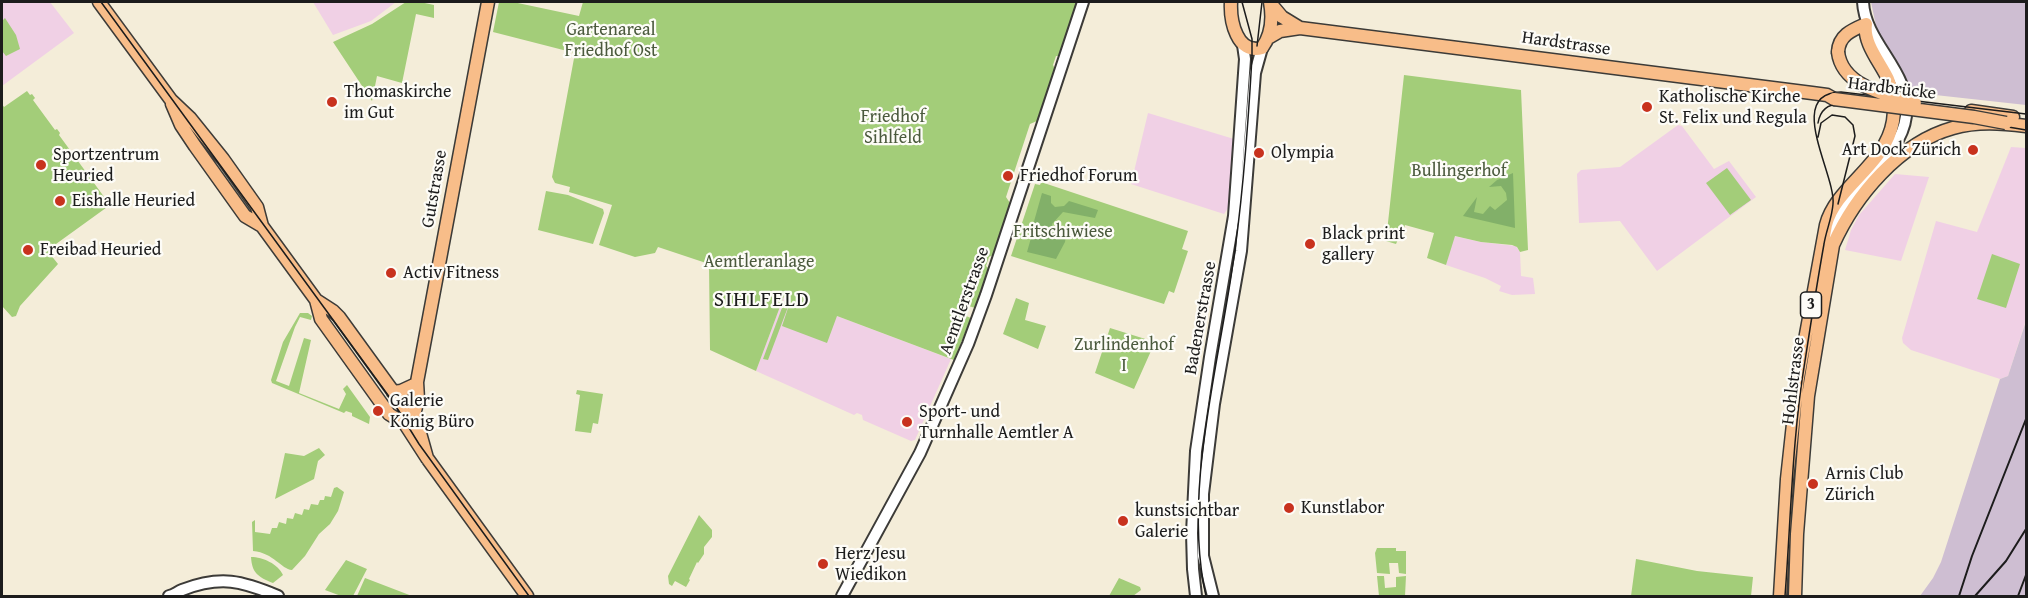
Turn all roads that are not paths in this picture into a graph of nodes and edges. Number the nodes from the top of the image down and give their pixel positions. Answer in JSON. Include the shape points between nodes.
{"nodes":[{"id":1,"x":99,"y":2,"type":"edge"},
{"id":2,"x":488,"y":2,"type":"edge"},
{"id":3,"x":1083,"y":2,"type":"edge"},
{"id":4,"x":1231,"y":2,"type":"edge"},
{"id":5,"x":1863,"y":2,"type":"edge"},
{"id":6,"x":1270,"y":3,"type":"edge"},
{"id":7,"x":1866,"y":24,"type":"junction"},
{"id":8,"x":1300,"y":27,"type":"junction"},
{"id":9,"x":1265,"y":43,"type":"junction"},
{"id":10,"x":1243,"y":45,"type":"junction"},
{"id":11,"x":1832,"y":96,"type":"junction"},
{"id":12,"x":1915,"y":104,"type":"junction"},
{"id":13,"x":2026,"y":118,"type":"edge"},
{"id":14,"x":2006,"y":123,"type":"junction"},
{"id":15,"x":2026,"y":126,"type":"edge"},
{"id":16,"x":1833,"y":245,"type":"junction"},
{"id":17,"x":316,"y":300,"type":"junction"},
{"id":18,"x":415,"y":384,"type":"junction"},
{"id":19,"x":393,"y":392,"type":"junction"},
{"id":20,"x":1808,"y":401,"type":"junction"},
{"id":21,"x":1794,"y":408,"type":"junction"},
{"id":22,"x":408,"y":418,"type":"junction"},
{"id":23,"x":172,"y":596,"type":"edge"},
{"id":24,"x":278,"y":597,"type":"edge"},
{"id":25,"x":527,"y":597,"type":"edge"},
{"id":26,"x":842,"y":597,"type":"edge"},
{"id":27,"x":1196,"y":597,"type":"edge"},
{"id":28,"x":1213,"y":597,"type":"edge"},
{"id":29,"x":1780,"y":597,"type":"edge"},
{"id":30,"x":1795,"y":597,"type":"edge"}],
"edges":[{"from":1,"to":17,"type":"main road","via":[[171,100],[181,125],[245,216],[262,226]]},
{"from":2,"to":18,"type":"main road","name":"Gutstrasse"},
{"from":3,"to":26,"type":"street","name":"Aemtlerstrasse","via":[[968,344],[920,453]]},
{"from":4,"to":10,"type":"main road","via":[[1234,26]]},
{"from":5,"to":7,"type":"street","name":"Hohlstrasse"},
{"from":6,"to":8,"type":"main road","name":"Hardstrasse","via":[[1282,17]]},
{"from":6,"to":9,"type":"main road","via":[[1271,24]]},
{"from":7,"to":12,"type":"main road","name":"Hardbrücke","bridge":true,"via":[[1844,35],[1838,52],[1842,66],[1857,81]]},
{"from":7,"to":16,"type":"street","name":"Hohlstrasse","via":[[1900,80],[1906,114],[1891,150],[1838,219]]},
{"from":7,"to":21,"type":"main road","name":"Hohlstrasse","number":"3","via":[[1868,40],[1891,88],[1893,123],[1879,154],[1827,220]]},
{"from":8,"to":9,"type":"main road","name":"Hardstrasse","via":[[1280,31]]},
{"from":8,"to":11,"type":"main road","name":"Hardstrasse"},
{"from":9,"to":10,"type":"main road","via":[[1251,49]]},
{"from":9,"to":28,"type":"street","name":"Badenerstrasse","via":[[1255,73],[1241,251],[1216,389],[1203,494],[1203,556]]},
{"from":10,"to":27,"type":"street","name":"Badenerstrasse","via":[[1234,216],[1196,451],[1192,543]]},
{"from":11,"to":12,"type":"main road","name":"Hardbrücke","bridge":true},
{"from":11,"to":14,"type":"main road","name":"Hardbrücke","bridge":true},
{"from":12,"to":13,"type":"main road","name":"Hardbrücke"},
{"from":14,"to":15,"type":"main road","name":"Hardbrücke"},
{"from":14,"to":16,"type":"main road","name":"Hardbrücke","number":"3","bridge":true,"via":[[1953,128],[1925,140],[1893,164],[1863,196]]},
{"from":16,"to":20,"type":"main road","name":"Hohlstrasse","number":"3"},
{"from":17,"to":19,"type":"main road","via":[[339,317]]},
{"from":17,"to":22,"type":"main road","via":[[321,319],[389,414]]},
{"from":18,"to":19,"type":"main road"},
{"from":18,"to":22,"type":"main road","name":"Gutstrasse"},
{"from":19,"to":22,"type":"main road"},
{"from":20,"to":21,"type":"main road"},
{"from":20,"to":30,"type":"main road","name":"Hohlstrasse","number":"3"},
{"from":21,"to":29,"type":"main road","name":"Hohlstrasse","number":"3"},
{"from":22,"to":25,"type":"main road","via":[[426,458]]},
{"from":23,"to":24,"type":"street","via":[[228,581],[250,584]]}]}
